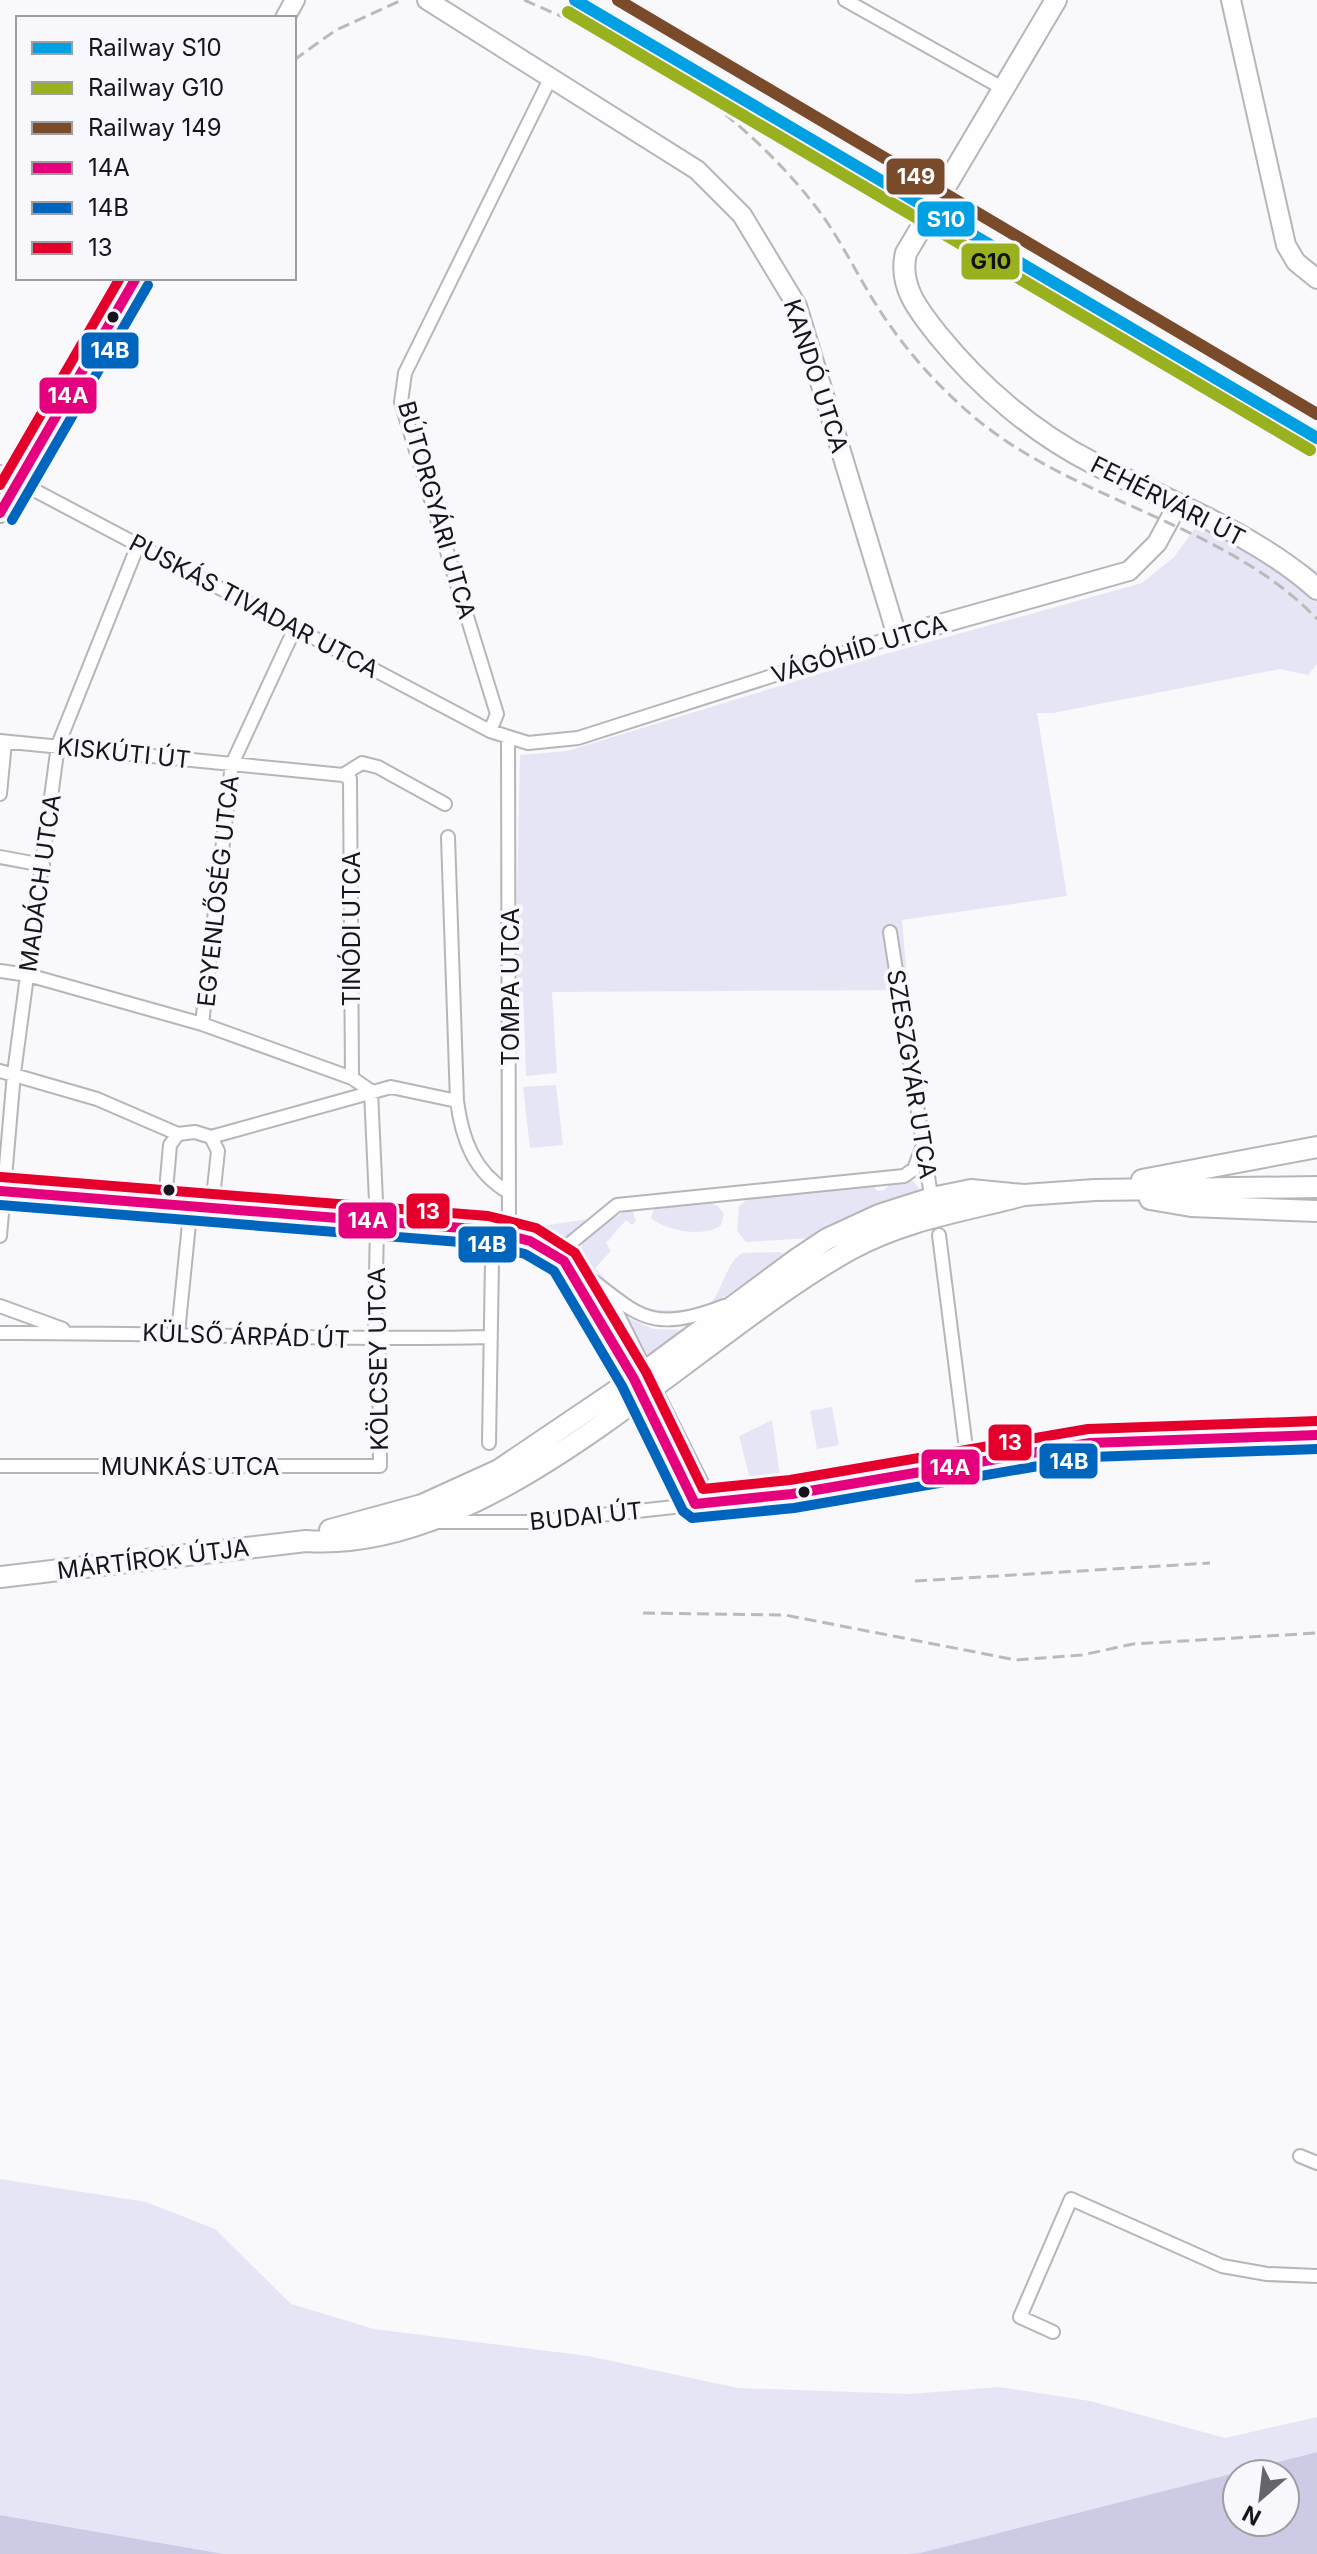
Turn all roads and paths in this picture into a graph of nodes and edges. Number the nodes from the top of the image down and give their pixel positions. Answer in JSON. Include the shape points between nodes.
{"nodes":[{"id":1,"x":427,"y":0,"type":"edge"},
{"id":2,"x":845,"y":0,"type":"edge"},
{"id":3,"x":1056,"y":0,"type":"edge"},
{"id":4,"x":1231,"y":0,"type":"edge"},
{"id":5,"x":551,"y":77,"type":"junction"},
{"id":6,"x":1004,"y":89,"type":"junction"},
{"id":7,"x":1317,"y":279,"type":"edge"},
{"id":8,"x":135,"y":280,"type":"edge"},
{"id":9,"x":0,"y":472,"type":"edge"},
{"id":10,"x":20,"y":481,"type":"junction"},
{"id":11,"x":1178,"y":504,"type":"junction"},
{"id":12,"x":0,"y":513,"type":"edge"},
{"id":13,"x":138,"y":545,"type":"junction"},
{"id":14,"x":1317,"y":589,"type":"edge"},
{"id":15,"x":295,"y":628,"type":"junction"},
{"id":16,"x":897,"y":636,"type":"junction"},
{"id":17,"x":490,"y":731,"type":"junction"},
{"id":18,"x":508,"y":739,"type":"junction"},
{"id":19,"x":2,"y":741,"type":"edge"},
{"id":20,"x":58,"y":745,"type":"junction"},
{"id":21,"x":232,"y":764,"type":"junction"},
{"id":22,"x":347,"y":777,"type":"junction"},
{"id":23,"x":0,"y":794,"type":"edge"},
{"id":24,"x":445,"y":804,"type":"dead end"},
{"id":25,"x":448,"y":837,"type":"dead end"},
{"id":26,"x":0,"y":857,"type":"edge"},
{"id":27,"x":43,"y":865,"type":"junction"},
{"id":28,"x":890,"y":932,"type":"dead end"},
{"id":29,"x":0,"y":971,"type":"edge"},
{"id":30,"x":28,"y":975,"type":"junction"},
{"id":31,"x":202,"y":1024,"type":"junction"},
{"id":32,"x":0,"y":1071,"type":"edge"},
{"id":33,"x":14,"y":1073,"type":"junction"},
{"id":34,"x":352,"y":1078,"type":"junction"},
{"id":35,"x":371,"y":1091,"type":"junction"},
{"id":36,"x":457,"y":1101,"type":"junction"},
{"id":37,"x":178,"y":1134,"type":"junction"},
{"id":38,"x":211,"y":1137,"type":"junction"},
{"id":39,"x":923,"y":1145,"type":"junction"},
{"id":40,"x":1317,"y":1147,"type":"edge"},
{"id":41,"x":1317,"y":1187,"type":"edge"},
{"id":42,"x":1095,"y":1190,"type":"junction"},
{"id":43,"x":2,"y":1191,"type":"edge"},
{"id":44,"x":508,"y":1192,"type":"junction"},
{"id":45,"x":165,"y":1202,"type":"junction"},
{"id":46,"x":191,"y":1204,"type":"junction"},
{"id":47,"x":212,"y":1207,"type":"junction"},
{"id":48,"x":1317,"y":1211,"type":"edge"},
{"id":49,"x":935,"y":1216,"type":"junction"},
{"id":50,"x":377,"y":1223,"type":"junction"},
{"id":51,"x":509,"y":1235,"type":"junction"},
{"id":52,"x":0,"y":1236,"type":"edge"},
{"id":53,"x":560,"y":1258,"type":"junction"},
{"id":54,"x":492,"y":1261,"type":"dead end"},
{"id":55,"x":608,"y":1295,"type":"junction"},
{"id":56,"x":749,"y":1295,"type":"junction"},
{"id":57,"x":0,"y":1306,"type":"edge"},
{"id":58,"x":0,"y":1333,"type":"edge"},
{"id":59,"x":74,"y":1333,"type":"junction"},
{"id":60,"x":178,"y":1333,"type":"junction"},
{"id":61,"x":491,"y":1337,"type":"junction"},
{"id":62,"x":379,"y":1339,"type":"junction"},
{"id":63,"x":644,"y":1382,"type":"junction"},
{"id":64,"x":1317,"y":1435,"type":"edge"},
{"id":65,"x":489,"y":1443,"type":"dead end"},
{"id":66,"x":968,"y":1464,"type":"junction"},
{"id":67,"x":0,"y":1466,"type":"edge"},
{"id":68,"x":380,"y":1466,"type":"joint"},
{"id":69,"x":712,"y":1503,"type":"junction"},
{"id":70,"x":695,"y":1504,"type":"junction"},
{"id":71,"x":427,"y":1522,"type":"junction"},
{"id":72,"x":306,"y":1541,"type":"junction"},
{"id":73,"x":0,"y":1577,"type":"edge"},
{"id":74,"x":1300,"y":2156,"type":"dead end"},
{"id":75,"x":1317,"y":2163,"type":"edge"},
{"id":76,"x":1317,"y":2276,"type":"edge"},
{"id":77,"x":1053,"y":2332,"type":"dead end"}],
"edges":[{"from":1,"to":5,"type":"street","name":"KANDÓ UTCA"},
{"from":2,"to":6,"type":"street"},
{"from":3,"to":6,"type":"main road"},
{"from":4,"to":7,"type":"street","via":[[1286,245],[1296,262]]},
{"from":5,"to":16,"type":"street","name":"KANDÓ UTCA","via":[[697,170],[742,215],[773,262],[797,306]]},
{"from":5,"to":17,"type":"street","name":"BÚTORGYÁRI UTCA","via":[[405,373],[401,402],[497,714]]},
{"from":6,"to":11,"type":"main road","name":"FEHÉRVÁRI ÚT","via":[[906,253],[904,274],[912,298],[950,350],[1018,414],[1091,462]]},
{"from":8,"to":10,"type":"street"},
{"from":9,"to":10,"type":"street","name":"PUSKÁS TIVADAR UTCA"},
{"from":10,"to":12,"type":"street"},
{"from":10,"to":13,"type":"street","name":"PUSKÁS TIVADAR UTCA"},
{"from":11,"to":14,"type":"main road","name":"FEHÉRVÁRI ÚT","via":[[1258,547]]},
{"from":11,"to":16,"type":"street","name":"VÁGÓHÍD UTCA","via":[[1157,543],[1129,571]]},
{"from":13,"to":15,"type":"street","name":"PUSKÁS TIVADAR UTCA"},
{"from":13,"to":20,"type":"street","name":"MADÁCH UTCA"},
{"from":15,"to":17,"type":"street","name":"PUSKÁS TIVADAR UTCA"},
{"from":15,"to":21,"type":"street","name":"EGYENLŐSÉG UTCA"},
{"from":16,"to":18,"type":"street","name":"VÁGÓHÍD UTCA","via":[[578,738],[548,744]]},
{"from":17,"to":18,"type":"street","name":"PUSKÁS TIVADAR UTCA"},
{"from":18,"to":44,"type":"street","name":"TOMPA UTCA"},
{"from":19,"to":20,"type":"street","name":"KISKÚTI ÚT"},
{"from":19,"to":23,"type":"street"},
{"from":20,"to":21,"type":"street","name":"KISKÚTI ÚT"},
{"from":20,"to":27,"type":"street","name":"MADÁCH UTCA"},
{"from":21,"to":22,"type":"street","name":"KISKÚTI ÚT"},
{"from":21,"to":31,"type":"street","name":"EGYENLŐSÉG UTCA"},
{"from":22,"to":24,"type":"street","name":"KISKÚTI ÚT","via":[[362,763],[378,767]]},
{"from":22,"to":34,"type":"street","name":"TINÓDI UTCA"},
{"from":25,"to":36,"type":"street"},
{"from":26,"to":27,"type":"street"},
{"from":27,"to":30,"type":"street","name":"MADÁCH UTCA"},
{"from":28,"to":39,"type":"street","name":"SZESZGYÁR UTCA"},
{"from":29,"to":30,"type":"street"},
{"from":30,"to":31,"type":"street"},
{"from":30,"to":33,"type":"street","name":"MADÁCH UTCA"},
{"from":31,"to":34,"type":"street"},
{"from":32,"to":33,"type":"street"},
{"from":33,"to":37,"type":"street","via":[[97,1099]]},
{"from":33,"to":43,"type":"street","name":"MADÁCH UTCA"},
{"from":34,"to":35,"type":"street"},
{"from":35,"to":36,"type":"street","via":[[391,1087]]},
{"from":35,"to":38,"type":"street"},
{"from":35,"to":50,"type":"street","name":"KÖLCSEY UTCA"},
{"from":36,"to":44,"type":"street","via":[[461,1133],[475,1160]]},
{"from":37,"to":38,"type":"street"},
{"from":37,"to":45,"type":"street","via":[[170,1145]]},
{"from":38,"to":47,"type":"street","via":[[218,1151]]},
{"from":39,"to":49,"type":"street","name":"SZESZGYÁR UTCA"},
{"from":39,"to":53,"type":"street","via":[[914,1169],[896,1177],[617,1205]]},
{"from":40,"to":42,"type":"main road"},
{"from":41,"to":42,"type":"main road"},
{"from":42,"to":48,"type":"main road","via":[[1191,1206]]},
{"from":42,"to":49,"type":"main road","via":[[1024,1195]]},
{"from":43,"to":45,"type":"street"},
{"from":43,"to":52,"type":"street","name":"MADÁCH UTCA"},
{"from":44,"to":51,"type":"street","name":"TOMPA UTCA"},
{"from":45,"to":46,"type":"street"},
{"from":46,"to":47,"type":"street"},
{"from":46,"to":60,"type":"street"},
{"from":47,"to":50,"type":"street"},
{"from":49,"to":56,"type":"main road","via":[[879,1215],[827,1239]]},
{"from":49,"to":63,"type":"main road","via":[[890,1230],[837,1258]]},
{"from":49,"to":66,"type":"street","name":"SZESZGYÁR UTCA"},
{"from":50,"to":51,"type":"street"},
{"from":50,"to":62,"type":"street","name":"KÖLCSEY UTCA"},
{"from":51,"to":53,"type":"street"},
{"from":53,"to":55,"type":"street"},
{"from":53,"to":63,"type":"street"},
{"from":54,"to":61,"type":"street"},
{"from":55,"to":56,"type":"street","via":[[640,1316],[677,1321]]},
{"from":55,"to":63,"type":"street"},
{"from":56,"to":63,"type":"main road"},
{"from":57,"to":59,"type":"street"},
{"from":58,"to":59,"type":"street","name":"KÜLSŐ ÁRPÁD ÚT"},
{"from":59,"to":60,"type":"street","name":"KÜLSŐ ÁRPÁD ÚT"},
{"from":60,"to":62,"type":"street","name":"KÜLSŐ ÁRPÁD ÚT"},
{"from":61,"to":62,"type":"street","name":"KÜLSŐ ÁRPÁD ÚT"},
{"from":61,"to":65,"type":"street"},
{"from":62,"to":68,"type":"street","name":"KÖLCSEY UTCA"},
{"from":63,"to":69,"type":"street"},
{"from":63,"to":70,"type":"street"},
{"from":63,"to":71,"type":"main road","name":"MÁRTÍROK ÚTJA","via":[[535,1469]]},
{"from":63,"to":72,"type":"main road","name":"MÁRTÍROK ÚTJA","via":[[473,1484]]},
{"from":64,"to":66,"type":"street","name":"BUDAI ÚT","via":[[1090,1443]]},
{"from":66,"to":69,"type":"street","name":"BUDAI ÚT"},
{"from":67,"to":68,"type":"street","name":"MUNKÁS UTCA"},
{"from":69,"to":70,"type":"street","name":"BUDAI ÚT"},
{"from":70,"to":71,"type":"street","name":"BUDAI ÚT","via":[[490,1525]]},
{"from":71,"to":72,"type":"main road","name":"MÁRTÍROK ÚTJA","via":[[378,1535]]},
{"from":72,"to":73,"type":"main road","name":"MÁRTÍROK ÚTJA"},
{"from":74,"to":75,"type":"street"},
{"from":76,"to":77,"type":"street","via":[[1222,2266],[1071,2199],[1020,2317]]}]}
